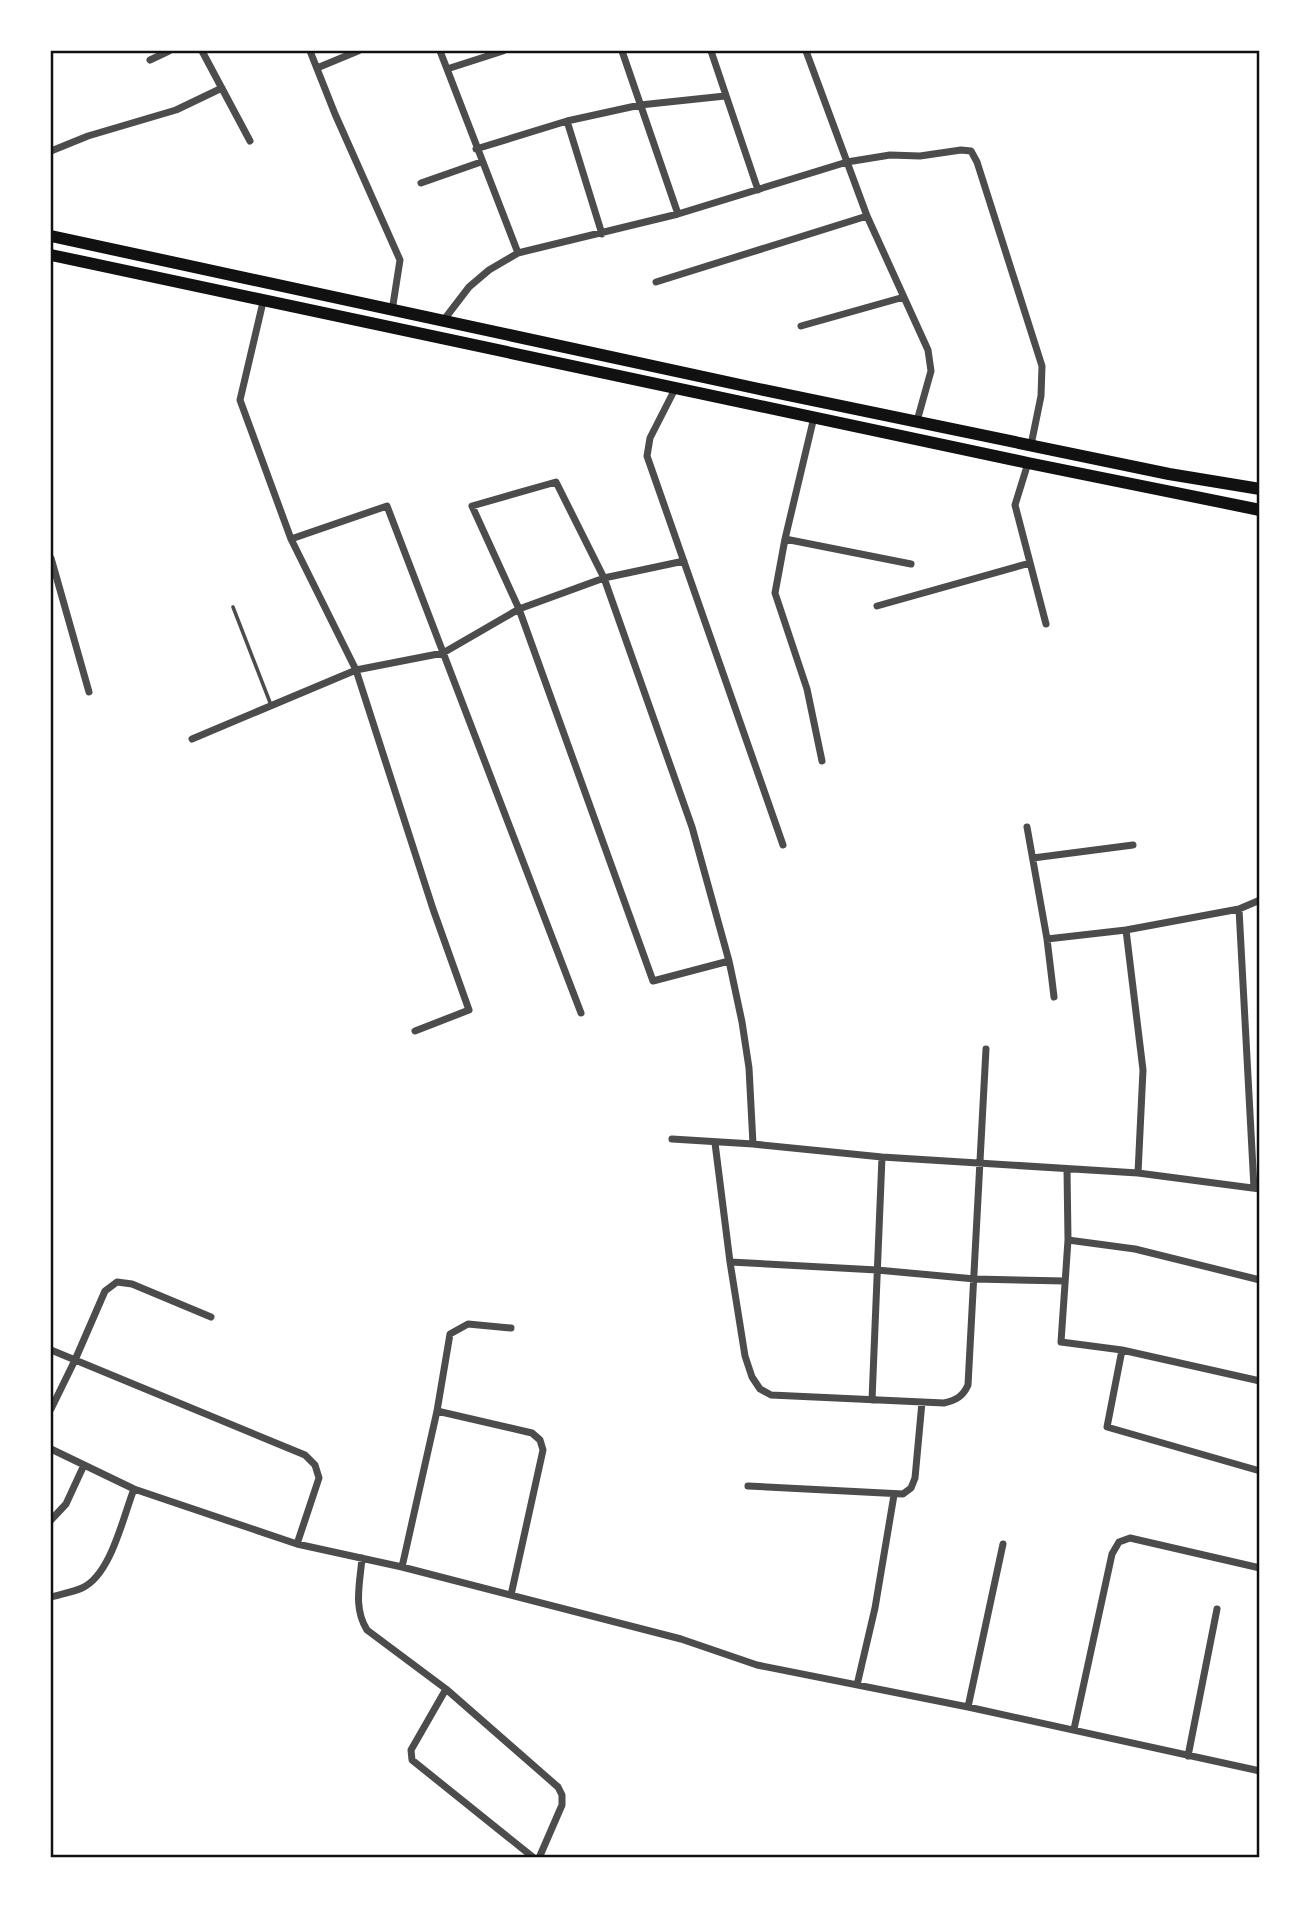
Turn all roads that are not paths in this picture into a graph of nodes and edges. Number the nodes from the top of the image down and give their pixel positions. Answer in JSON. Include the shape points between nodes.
{"nodes":[{"id":1,"x":169,"y":51,"type":"edge"},
{"id":2,"x":202,"y":51,"type":"edge"},
{"id":3,"x":310,"y":51,"type":"edge"},
{"id":4,"x":358,"y":51,"type":"edge"},
{"id":5,"x":440,"y":51,"type":"edge"},
{"id":6,"x":503,"y":51,"type":"edge"},
{"id":7,"x":622,"y":51,"type":"edge"},
{"id":8,"x":711,"y":51,"type":"edge"},
{"id":9,"x":806,"y":51,"type":"edge"},
{"id":10,"x":150,"y":60,"type":"dead end"},
{"id":11,"x":317,"y":68,"type":"junction"},
{"id":12,"x":447,"y":69,"type":"junction"},
{"id":13,"x":222,"y":89,"type":"junction"},
{"id":14,"x":725,"y":96,"type":"junction"},
{"id":15,"x":640,"y":105,"type":"junction"},
{"id":16,"x":567,"y":121,"type":"junction"},
{"id":17,"x":250,"y":141,"type":"dead end"},
{"id":18,"x":477,"y":149,"type":"junction"},
{"id":19,"x":51,"y":151,"type":"edge"},
{"id":20,"x":481,"y":162,"type":"junction"},
{"id":21,"x":847,"y":162,"type":"junction"},
{"id":22,"x":421,"y":183,"type":"dead end"},
{"id":23,"x":758,"y":190,"type":"junction"},
{"id":24,"x":678,"y":214,"type":"junction"},
{"id":25,"x":867,"y":216,"type":"junction"},
{"id":26,"x":602,"y":234,"type":"junction"},
{"id":27,"x":51,"y":236,"type":"edge"},
{"id":28,"x":518,"y":253,"type":"junction"},
{"id":29,"x":51,"y":255,"type":"edge"},
{"id":30,"x":656,"y":282,"type":"dead end"},
{"id":31,"x":904,"y":296,"type":"junction"},
{"id":32,"x":263,"y":302,"type":"junction"},
{"id":33,"x":392,"y":311,"type":"junction"},
{"id":34,"x":442,"y":322,"type":"junction"},
{"id":35,"x":801,"y":326,"type":"dead end"},
{"id":36,"x":676,"y":387,"type":"junction"},
{"id":37,"x":814,"y":417,"type":"junction"},
{"id":38,"x":917,"y":421,"type":"junction"},
{"id":39,"x":1031,"y":445,"type":"junction"},
{"id":40,"x":1028,"y":463,"type":"junction"},
{"id":41,"x":1260,"y":489,"type":"edge"},
{"id":42,"x":1260,"y":510,"type":"edge"},
{"id":43,"x":291,"y":539,"type":"junction"},
{"id":44,"x":785,"y":539,"type":"junction"},
{"id":45,"x":51,"y":558,"type":"edge"},
{"id":46,"x":684,"y":561,"type":"junction"},
{"id":47,"x":1030,"y":563,"type":"junction"},
{"id":48,"x":911,"y":564,"type":"dead end"},
{"id":49,"x":604,"y":578,"type":"junction"},
{"id":50,"x":877,"y":606,"type":"dead end"},
{"id":51,"x":233,"y":607,"type":"dead end"},
{"id":52,"x":519,"y":609,"type":"junction"},
{"id":53,"x":1046,"y":624,"type":"dead end"},
{"id":54,"x":443,"y":653,"type":"junction"},
{"id":55,"x":356,"y":670,"type":"junction"},
{"id":56,"x":89,"y":692,"type":"dead end"},
{"id":57,"x":271,"y":705,"type":"junction"},
{"id":58,"x":192,"y":739,"type":"dead end"},
{"id":59,"x":822,"y":761,"type":"dead end"},
{"id":60,"x":1027,"y":827,"type":"dead end"},
{"id":61,"x":783,"y":845,"type":"dead end"},
{"id":62,"x":1133,"y":845,"type":"dead end"},
{"id":63,"x":1032,"y":858,"type":"junction"},
{"id":64,"x":1260,"y":900,"type":"edge"},
{"id":65,"x":1239,"y":909,"type":"junction"},
{"id":66,"x":1126,"y":930,"type":"junction"},
{"id":67,"x":1047,"y":939,"type":"junction"},
{"id":68,"x":729,"y":961,"type":"junction"},
{"id":69,"x":1054,"y":998,"type":"dead end"},
{"id":70,"x":581,"y":1013,"type":"dead end"},
{"id":71,"x":415,"y":1031,"type":"dead end"},
{"id":72,"x":986,"y":1049,"type":"dead end"},
{"id":73,"x":672,"y":1139,"type":"dead end"},
{"id":74,"x":715,"y":1143,"type":"junction"},
{"id":75,"x":754,"y":1144,"type":"junction"},
{"id":76,"x":882,"y":1157,"type":"junction"},
{"id":77,"x":982,"y":1163,"type":"junction"},
{"id":78,"x":1068,"y":1169,"type":"junction"},
{"id":79,"x":1138,"y":1173,"type":"junction"},
{"id":80,"x":1257,"y":1189,"type":"edge"},
{"id":81,"x":1068,"y":1240,"type":"junction"},
{"id":82,"x":730,"y":1262,"type":"junction"},
{"id":83,"x":877,"y":1270,"type":"junction"},
{"id":84,"x":975,"y":1279,"type":"junction"},
{"id":85,"x":1260,"y":1280,"type":"edge"},
{"id":86,"x":1065,"y":1281,"type":"junction"},
{"id":87,"x":211,"y":1317,"type":"dead end"},
{"id":88,"x":511,"y":1328,"type":"dead end"},
{"id":89,"x":51,"y":1350,"type":"edge"},
{"id":90,"x":1122,"y":1350,"type":"junction"},
{"id":91,"x":75,"y":1360,"type":"junction"},
{"id":92,"x":1260,"y":1381,"type":"edge"},
{"id":93,"x":872,"y":1400,"type":"junction"},
{"id":94,"x":922,"y":1402,"type":"junction"},
{"id":95,"x":51,"y":1409,"type":"edge"},
{"id":96,"x":436,"y":1411,"type":"junction"},
{"id":97,"x":51,"y":1449,"type":"edge"},
{"id":98,"x":84,"y":1465,"type":"junction"},
{"id":99,"x":1260,"y":1471,"type":"edge"},
{"id":100,"x":748,"y":1486,"type":"dead end"},
{"id":101,"x":134,"y":1489,"type":"junction"},
{"id":102,"x":894,"y":1495,"type":"junction"},
{"id":103,"x":51,"y":1520,"type":"edge"},
{"id":104,"x":297,"y":1544,"type":"junction"},
{"id":105,"x":1003,"y":1544,"type":"dead end"},
{"id":106,"x":362,"y":1558,"type":"junction"},
{"id":107,"x":402,"y":1567,"type":"junction"},
{"id":108,"x":1260,"y":1569,"type":"edge"},
{"id":109,"x":511,"y":1595,"type":"junction"},
{"id":110,"x":51,"y":1597,"type":"edge"},
{"id":111,"x":1217,"y":1609,"type":"dead end"},
{"id":112,"x":857,"y":1685,"type":"junction"},
{"id":113,"x":446,"y":1689,"type":"junction"},
{"id":114,"x":968,"y":1707,"type":"junction"},
{"id":115,"x":1074,"y":1729,"type":"junction"},
{"id":116,"x":1188,"y":1756,"type":"junction"},
{"id":117,"x":1260,"y":1771,"type":"edge"},
{"id":118,"x":534,"y":1858,"type":"edge"},
{"id":119,"x":539,"y":1858,"type":"edge"}],
"edges":[{"from":1,"to":10,"type":"street"},
{"from":2,"to":13,"type":"street"},
{"from":3,"to":11,"type":"street"},
{"from":4,"to":11,"type":"street"},
{"from":5,"to":12,"type":"street"},
{"from":6,"to":12,"type":"street"},
{"from":7,"to":15,"type":"street"},
{"from":8,"to":14,"type":"street"},
{"from":9,"to":21,"type":"street"},
{"from":11,"to":33,"type":"street","via":[[400,260]]},
{"from":12,"to":18,"type":"street"},
{"from":13,"to":17,"type":"street"},
{"from":13,"to":19,"type":"street","via":[[176,110]]},
{"from":14,"to":15,"type":"street"},
{"from":14,"to":23,"type":"street"},
{"from":15,"to":16,"type":"street"},
{"from":15,"to":24,"type":"street"},
{"from":16,"to":18,"type":"street"},
{"from":16,"to":26,"type":"street"},
{"from":18,"to":20,"type":"street"},
{"from":20,"to":22,"type":"street"},
{"from":20,"to":28,"type":"street"},
{"from":21,"to":23,"type":"street"},
{"from":21,"to":25,"type":"street"},
{"from":21,"to":39,"type":"street","via":[[971,151],[1042,366]]},
{"from":23,"to":24,"type":"street"},
{"from":24,"to":26,"type":"street"},
{"from":25,"to":30,"type":"street"},
{"from":25,"to":31,"type":"street"},
{"from":26,"to":28,"type":"street"},
{"from":27,"to":33,"type":"highway"},
{"from":28,"to":34,"type":"street","via":[[469,288]]},
{"from":29,"to":32,"type":"highway"},
{"from":31,"to":35,"type":"street"},
{"from":31,"to":38,"type":"street","via":[[928,350],[931,371]]},
{"from":32,"to":36,"type":"highway"},
{"from":32,"to":43,"type":"street","via":[[240,400]]},
{"from":33,"to":34,"type":"highway"},
{"from":34,"to":38,"type":"highway"},
{"from":36,"to":37,"type":"highway"},
{"from":36,"to":46,"type":"street","via":[[650,438],[647,456]]},
{"from":37,"to":40,"type":"highway"},
{"from":37,"to":44,"type":"street"},
{"from":38,"to":39,"type":"highway"},
{"from":39,"to":41,"type":"highway"},
{"from":40,"to":42,"type":"highway"},
{"from":40,"to":47,"type":"street","via":[[1015,505]]},
{"from":43,"to":54,"type":"street","via":[[387,506]]},
{"from":43,"to":55,"type":"street"},
{"from":44,"to":48,"type":"street"},
{"from":44,"to":59,"type":"street","via":[[775,593],[807,689]]},
{"from":45,"to":56,"type":"street"},
{"from":46,"to":49,"type":"street"},
{"from":46,"to":61,"type":"street"},
{"from":47,"to":50,"type":"street"},
{"from":47,"to":53,"type":"street"},
{"from":49,"to":52,"type":"street"},
{"from":49,"to":52,"type":"street","via":[[556,482],[472,506]]},
{"from":49,"to":68,"type":"street","via":[[692,827]]},
{"from":51,"to":57,"type":"lane"},
{"from":52,"to":54,"type":"street"},
{"from":52,"to":68,"type":"street","via":[[653,981]]},
{"from":54,"to":55,"type":"street"},
{"from":54,"to":70,"type":"street"},
{"from":55,"to":57,"type":"street"},
{"from":55,"to":71,"type":"street","via":[[469,1010]]},
{"from":57,"to":58,"type":"street"},
{"from":60,"to":63,"type":"street"},
{"from":62,"to":63,"type":"street"},
{"from":63,"to":67,"type":"street"},
{"from":64,"to":65,"type":"street"},
{"from":65,"to":66,"type":"street"},
{"from":65,"to":80,"type":"street"},
{"from":66,"to":67,"type":"street"},
{"from":66,"to":79,"type":"street","via":[[1143,1070]]},
{"from":67,"to":69,"type":"street"},
{"from":68,"to":75,"type":"street","via":[[749,1069]]},
{"from":72,"to":77,"type":"street"},
{"from":73,"to":74,"type":"street"},
{"from":74,"to":75,"type":"street"},
{"from":74,"to":82,"type":"street"},
{"from":75,"to":76,"type":"street"},
{"from":76,"to":77,"type":"street"},
{"from":76,"to":83,"type":"street"},
{"from":77,"to":78,"type":"street"},
{"from":77,"to":84,"type":"street"},
{"from":78,"to":79,"type":"street"},
{"from":78,"to":81,"type":"street"},
{"from":79,"to":80,"type":"street"},
{"from":81,"to":85,"type":"street","via":[[1135,1249]]},
{"from":81,"to":86,"type":"street"},
{"from":82,"to":83,"type":"street"},
{"from":82,"to":93,"type":"street","via":[[745,1356],[760,1389],[771,1395]]},
{"from":83,"to":84,"type":"street"},
{"from":83,"to":93,"type":"street"},
{"from":84,"to":86,"type":"street"},
{"from":84,"to":94,"type":"street","via":[[968,1385],[954,1401]]},
{"from":86,"to":90,"type":"street","via":[[1061,1342]]},
{"from":87,"to":91,"type":"street","via":[[117,1282],[105,1291]]},
{"from":88,"to":96,"type":"street","via":[[468,1324],[450,1334]]},
{"from":89,"to":91,"type":"street"},
{"from":90,"to":92,"type":"street"},
{"from":90,"to":99,"type":"street","via":[[1107,1427]]},
{"from":91,"to":95,"type":"street"},
{"from":91,"to":104,"type":"street","via":[[305,1455],[319,1478]]},
{"from":93,"to":94,"type":"street"},
{"from":94,"to":102,"type":"street","via":[[915,1478],[911,1488]]},
{"from":96,"to":107,"type":"street"},
{"from":96,"to":109,"type":"street","via":[[532,1433],[540,1440],[543,1450]]},
{"from":97,"to":98,"type":"street"},
{"from":98,"to":101,"type":"street"},
{"from":98,"to":103,"type":"street","via":[[66,1503]]},
{"from":100,"to":102,"type":"street"},
{"from":101,"to":104,"type":"street"},
{"from":101,"to":110,"type":"street","via":[[98,1577],[83,1588]]},
{"from":102,"to":112,"type":"street"},
{"from":104,"to":106,"type":"street"},
{"from":105,"to":114,"type":"street"},
{"from":106,"to":107,"type":"street"},
{"from":106,"to":113,"type":"street","via":[[359,1618],[367,1630]]},
{"from":107,"to":109,"type":"street"},
{"from":108,"to":115,"type":"street","via":[[1130,1538],[1119,1542],[1112,1553]]},
{"from":109,"to":112,"type":"street","via":[[681,1639],[757,1665]]},
{"from":111,"to":116,"type":"street"},
{"from":112,"to":114,"type":"street"},
{"from":113,"to":118,"type":"street","via":[[411,1751],[412,1760]]},
{"from":113,"to":119,"type":"street","via":[[558,1787],[562,1805]]},
{"from":114,"to":115,"type":"street"},
{"from":115,"to":116,"type":"street"},
{"from":116,"to":117,"type":"street"}]}
